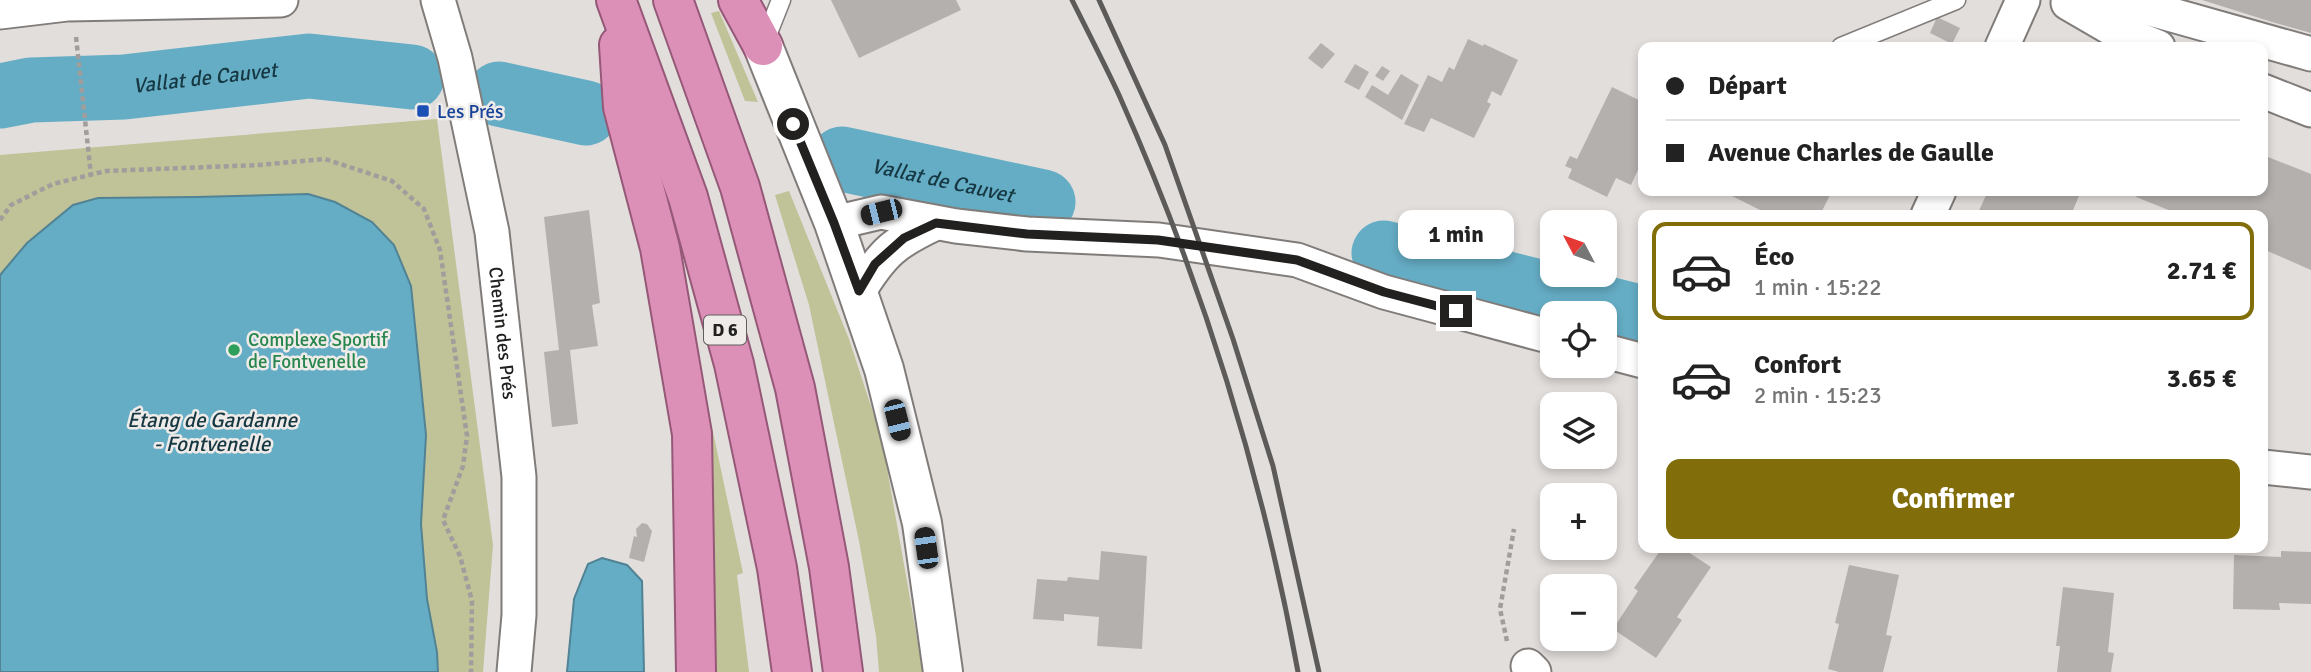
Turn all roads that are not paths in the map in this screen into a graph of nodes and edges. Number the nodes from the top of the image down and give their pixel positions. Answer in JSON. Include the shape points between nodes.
{"nodes":[{"id":1,"x":281,"y":0,"type":"edge"},
{"id":2,"x":438,"y":0,"type":"edge"},
{"id":3,"x":616,"y":0,"type":"edge"},
{"id":4,"x":673,"y":0,"type":"edge"},
{"id":5,"x":738,"y":0,"type":"edge"},
{"id":6,"x":781,"y":0,"type":"edge"},
{"id":7,"x":1956,"y":0,"type":"edge"},
{"id":8,"x":2023,"y":0,"type":"edge"},
{"id":9,"x":2063,"y":0,"type":"edge"},
{"id":10,"x":2083,"y":0,"type":"edge"},
{"id":11,"x":0,"y":12,"type":"edge"},
{"id":12,"x":1853,"y":42,"type":"edge"},
{"id":13,"x":2004,"y":42,"type":"edge"},
{"id":14,"x":2146,"y":42,"type":"edge"},
{"id":15,"x":763,"y":46,"type":"junction"},
{"id":16,"x":2311,"y":54,"type":"edge"},
{"id":17,"x":2268,"y":92,"type":"edge"},
{"id":18,"x":2311,"y":110,"type":"edge"},
{"id":19,"x":834,"y":223,"type":"junction"},
{"id":20,"x":936,"y":223,"type":"junction"},
{"id":21,"x":859,"y":291,"type":"junction"},
{"id":22,"x":1540,"y":334,"type":"edge"},
{"id":23,"x":1617,"y":354,"type":"edge"},
{"id":24,"x":1638,"y":360,"type":"edge"},
{"id":25,"x":2268,"y":468,"type":"edge"},
{"id":26,"x":2311,"y":472,"type":"edge"},
{"id":27,"x":514,"y":672,"type":"edge"},
{"id":28,"x":696,"y":672,"type":"edge"},
{"id":29,"x":792,"y":672,"type":"edge"},
{"id":30,"x":843,"y":672,"type":"edge"},
{"id":31,"x":943,"y":672,"type":"edge"}],
"edges":[{"from":1,"to":11,"type":"street","via":[[67,4]]},
{"from":2,"to":27,"type":"street","name":"Chemin des Prés","via":[[492,232],[519,477],[519,615]]},
{"from":3,"to":28,"type":"highway","via":[[624,107],[660,248],[692,434]]},
{"from":3,"to":29,"type":"highway","number":"D 6","via":[[688,197],[734,364],[777,568]]},
{"from":4,"to":30,"type":"highway","number":"D 6","via":[[740,187],[795,388],[830,567]]},
{"from":5,"to":15,"type":"highway"},
{"from":6,"to":15,"type":"lane"},
{"from":7,"to":12,"type":"lane"},
{"from":8,"to":13,"type":"street"},
{"from":9,"to":14,"type":"street"},
{"from":10,"to":16,"type":"street","via":[[2151,9]]},
{"from":15,"to":19,"type":"street"},
{"from":17,"to":18,"type":"street"},
{"from":19,"to":20,"type":"street","via":[[881,212]]},
{"from":19,"to":21,"type":"street"},
{"from":20,"to":21,"type":"street","via":[[904,238],[875,264]]},
{"from":20,"to":22,"type":"street","via":[[1027,234],[1158,240],[1297,260],[1384,292]]},
{"from":21,"to":31,"type":"street","via":[[884,369],[922,523]]},
{"from":23,"to":24,"type":"street"},
{"from":25,"to":26,"type":"street"}]}
